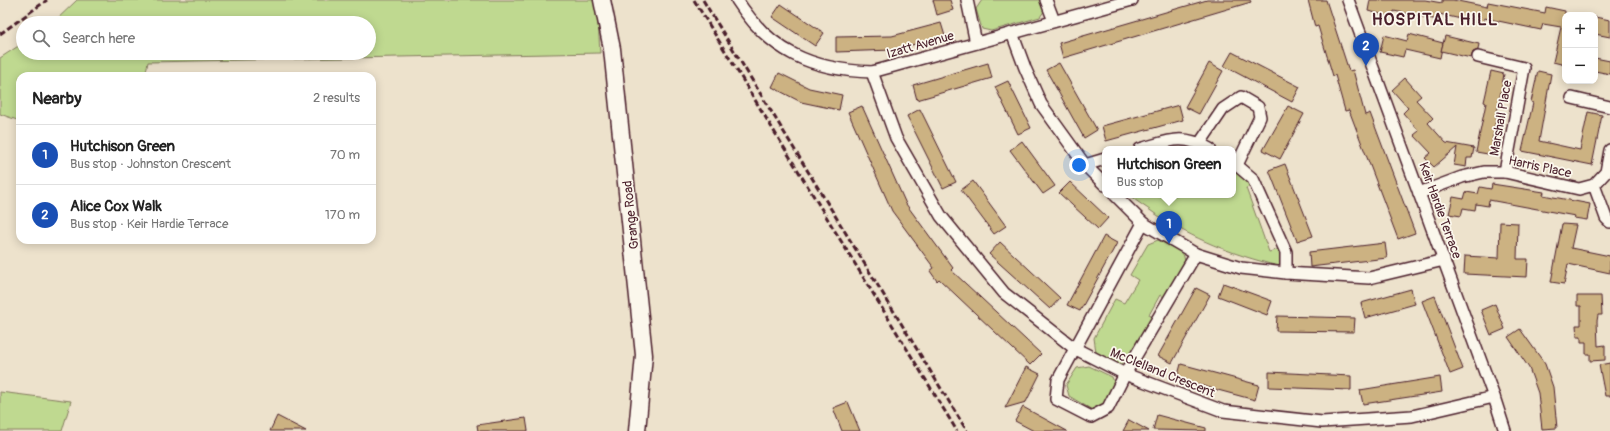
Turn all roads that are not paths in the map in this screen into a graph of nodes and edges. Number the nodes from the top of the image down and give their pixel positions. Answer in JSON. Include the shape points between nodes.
{"nodes":[{"id":1,"x":602,"y":0,"type":"edge"},
{"id":2,"x":737,"y":0,"type":"edge"},
{"id":3,"x":967,"y":0,"type":"edge"},
{"id":4,"x":1046,"y":0,"type":"edge"},
{"id":5,"x":1132,"y":0,"type":"edge"},
{"id":6,"x":1348,"y":0,"type":"edge"},
{"id":7,"x":1054,"y":21,"type":"junction"},
{"id":8,"x":1012,"y":33,"type":"junction"},
{"id":9,"x":976,"y":43,"type":"junction"},
{"id":10,"x":1478,"y":57,"type":"dead end"},
{"id":11,"x":872,"y":72,"type":"junction"},
{"id":12,"x":1572,"y":98,"type":"dead end"},
{"id":13,"x":1610,"y":107,"type":"edge"},
{"id":14,"x":1200,"y":143,"type":"junction"},
{"id":15,"x":1151,"y":146,"type":"edge"},
{"id":16,"x":1205,"y":146,"type":"edge"},
{"id":17,"x":1610,"y":150,"type":"edge"},
{"id":18,"x":1102,"y":160,"type":"edge"},
{"id":19,"x":1236,"y":161,"type":"edge"},
{"id":20,"x":1236,"y":164,"type":"edge"},
{"id":21,"x":1085,"y":165,"type":"junction"},
{"id":22,"x":1505,"y":172,"type":"junction"},
{"id":23,"x":1102,"y":182,"type":"edge"},
{"id":24,"x":1594,"y":185,"type":"junction"},
{"id":25,"x":1420,"y":193,"type":"junction"},
{"id":26,"x":1118,"y":198,"type":"edge"},
{"id":27,"x":1143,"y":222,"type":"junction"},
{"id":28,"x":1610,"y":222,"type":"edge"},
{"id":29,"x":1196,"y":254,"type":"junction"},
{"id":30,"x":1444,"y":260,"type":"junction"},
{"id":31,"x":1286,"y":273,"type":"junction"},
{"id":32,"x":1074,"y":348,"type":"junction"},
{"id":33,"x":1125,"y":374,"type":"junction"},
{"id":34,"x":1494,"y":397,"type":"junction"},
{"id":35,"x":637,"y":431,"type":"edge"},
{"id":36,"x":1505,"y":431,"type":"edge"}],
"edges":[{"from":1,"to":35,"type":"street","name":"Grange Road","via":[[612,49],[644,355]]},
{"from":2,"to":11,"type":"street","name":"Izatt Avenue","via":[[749,20],[789,53],[844,71]]},
{"from":3,"to":9,"type":"street"},
{"from":4,"to":7,"type":"street"},
{"from":5,"to":7,"type":"street","name":"Izatt Avenue"},
{"from":6,"to":25,"type":"street","name":"Keir Hardie Terrace"},
{"from":7,"to":8,"type":"street","name":"Izatt Avenue"},
{"from":8,"to":9,"type":"street","name":"Izatt Avenue"},
{"from":8,"to":21,"type":"street","via":[[1041,104]]},
{"from":9,"to":11,"type":"street","name":"Izatt Avenue"},
{"from":10,"to":22,"type":"street","name":"Marshall Place","via":[[1524,68]]},
{"from":11,"to":32,"type":"street","name":"McClelland Crescent","via":[[896,138],[941,216],[1004,293]]},
{"from":12,"to":13,"type":"street"},
{"from":14,"to":15,"type":"street","via":[[1179,138]]},
{"from":14,"to":16,"type":"street"},
{"from":14,"to":19,"type":"street","via":[[1223,109],[1241,97],[1258,107],[1260,118]]},
{"from":17,"to":24,"type":"street","via":[[1606,172]]},
{"from":18,"to":21,"type":"street"},
{"from":20,"to":31,"type":"street","via":[[1253,179],[1286,252]]},
{"from":21,"to":23,"type":"street"},
{"from":22,"to":24,"type":"street","name":"Harris Place","via":[[1579,189]]},
{"from":22,"to":25,"type":"street","name":"Harris Place","via":[[1484,172],[1462,177]]},
{"from":24,"to":28,"type":"street","via":[[1606,218]]},
{"from":25,"to":30,"type":"street","name":"Keir Hardie Terrace"},
{"from":26,"to":27,"type":"street"},
{"from":27,"to":29,"type":"street"},
{"from":27,"to":32,"type":"street"},
{"from":29,"to":31,"type":"street","via":[[1241,268]]},
{"from":29,"to":33,"type":"street"},
{"from":30,"to":31,"type":"street","via":[[1369,278]]},
{"from":30,"to":34,"type":"street","name":"Keir Hardie Terrace"},
{"from":32,"to":33,"type":"street","name":"McClelland Crescent"},
{"from":32,"to":33,"type":"street","via":[[1058,380],[1056,399],[1077,410],[1091,417],[1108,408]]},
{"from":33,"to":34,"type":"street","name":"McClelland Crescent","via":[[1223,411],[1322,422],[1412,416]]},
{"from":34,"to":36,"type":"street","name":"Keir Hardie Terrace"}]}
